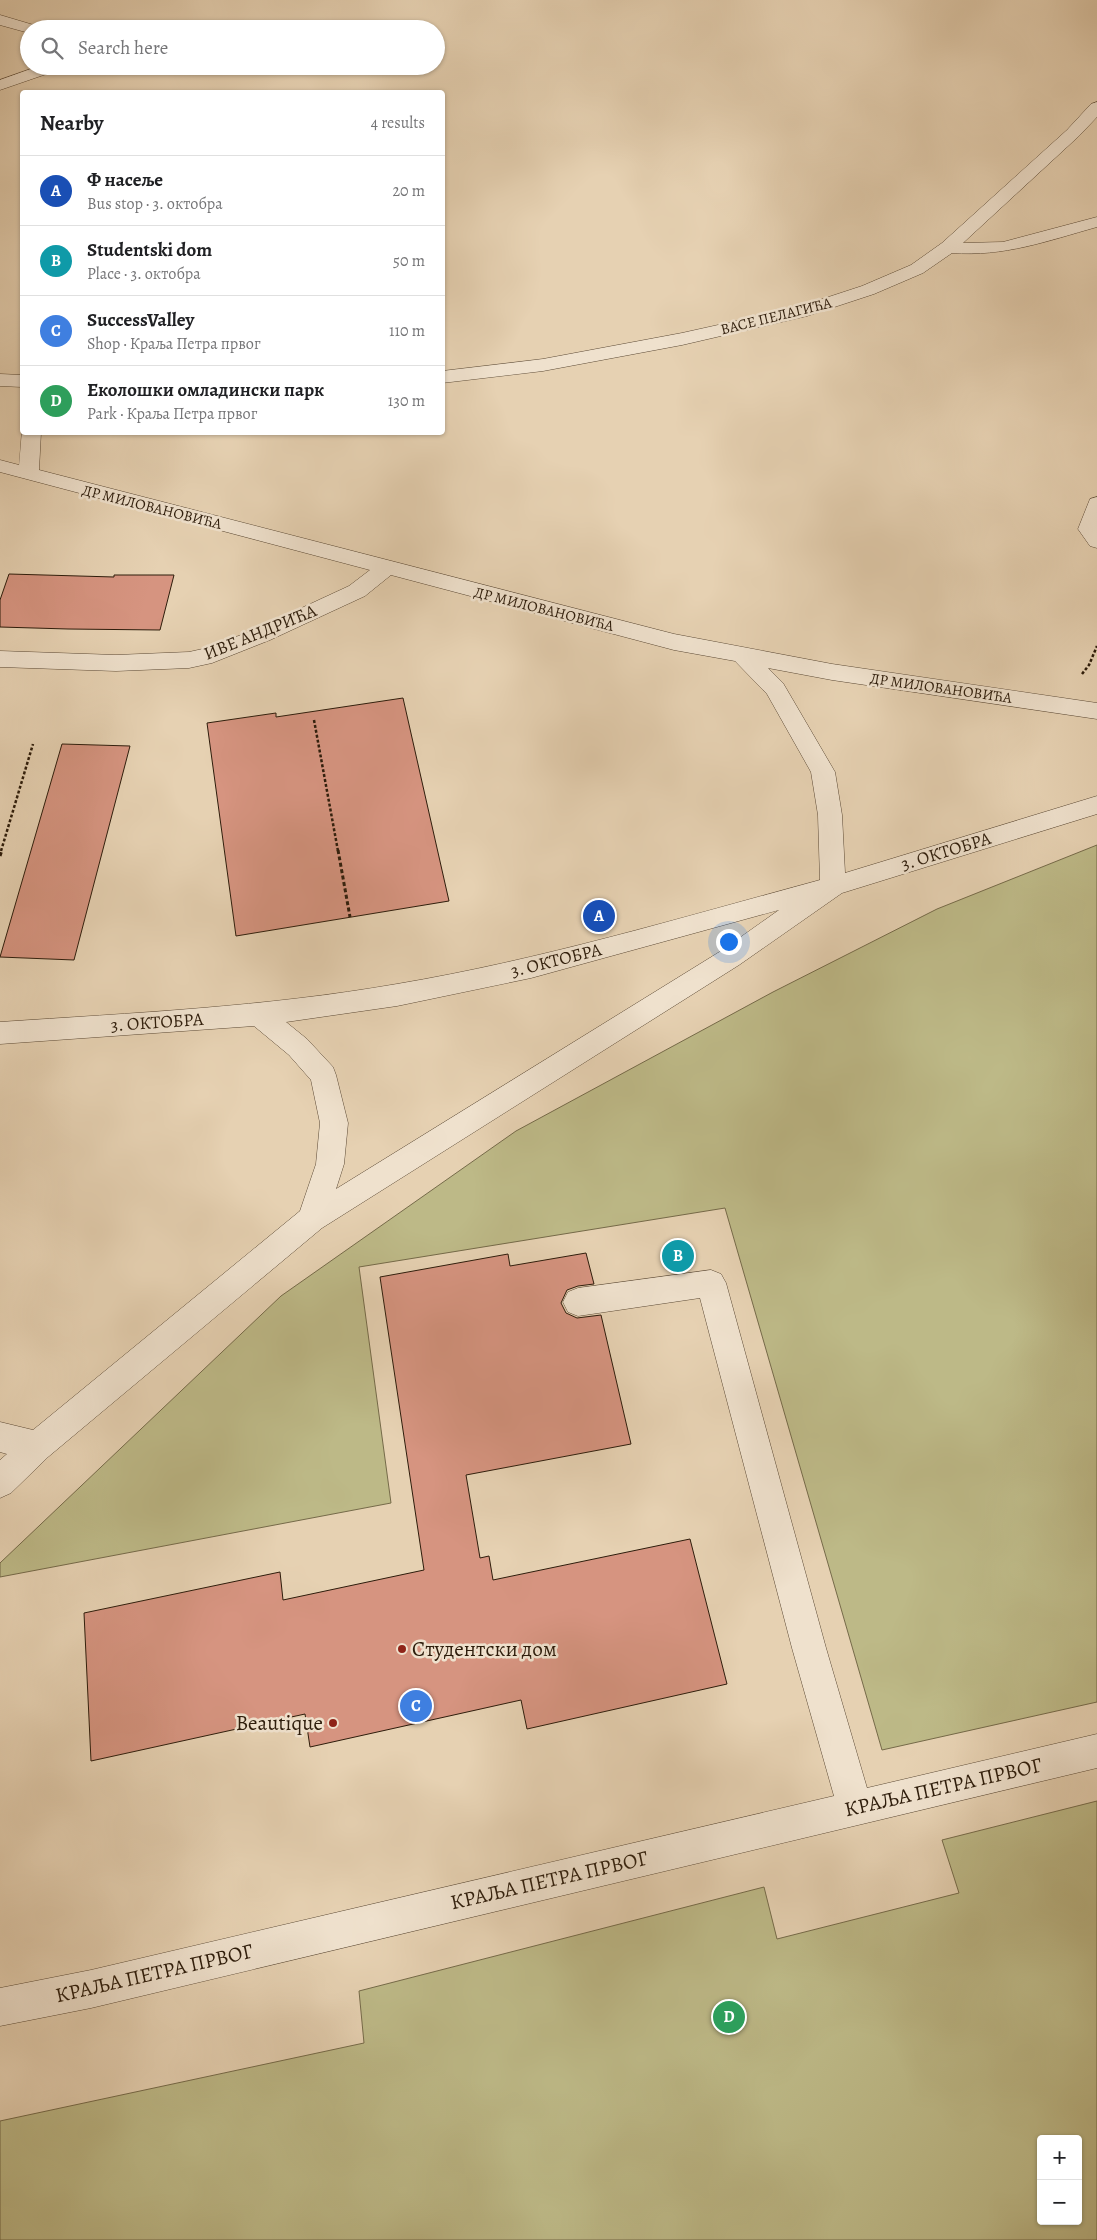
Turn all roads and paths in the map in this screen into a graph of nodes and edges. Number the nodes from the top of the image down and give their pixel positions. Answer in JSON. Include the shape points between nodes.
{"nodes":[{"id":1,"x":0,"y":20,"type":"edge"},
{"id":2,"x":20,"y":26,"type":"edge"},
{"id":3,"x":29,"y":75,"type":"edge"},
{"id":4,"x":0,"y":85,"type":"edge"},
{"id":5,"x":1097,"y":107,"type":"edge"},
{"id":6,"x":1097,"y":222,"type":"edge"},
{"id":7,"x":948,"y":247,"type":"junction"},
{"id":8,"x":445,"y":377,"type":"edge"},
{"id":9,"x":0,"y":380,"type":"edge"},
{"id":10,"x":20,"y":381,"type":"edge"},
{"id":11,"x":31,"y":435,"type":"edge"},
{"id":12,"x":0,"y":466,"type":"edge"},
{"id":13,"x":29,"y":474,"type":"junction"},
{"id":14,"x":1097,"y":504,"type":"edge"},
{"id":15,"x":1097,"y":541,"type":"edge"},
{"id":16,"x":388,"y":568,"type":"junction"},
{"id":17,"x":742,"y":655,"type":"junction"},
{"id":18,"x":0,"y":659,"type":"edge"},
{"id":19,"x":1097,"y":711,"type":"edge"},
{"id":20,"x":314,"y":720,"type":"dead end"},
{"id":21,"x":33,"y":744,"type":"dead end"},
{"id":22,"x":1097,"y":805,"type":"edge"},
{"id":23,"x":0,"y":856,"type":"edge"},
{"id":24,"x":833,"y":886,"type":"junction"},
{"id":25,"x":350,"y":918,"type":"dead end"},
{"id":26,"x":259,"y":1015,"type":"junction"},
{"id":27,"x":0,"y":1033,"type":"edge"},
{"id":28,"x":312,"y":1218,"type":"junction"},
{"id":29,"x":578,"y":1302,"type":"dead end"},
{"id":30,"x":0,"y":1437,"type":"edge"},
{"id":31,"x":36,"y":1446,"type":"junction"},
{"id":32,"x":0,"y":1482,"type":"edge"},
{"id":33,"x":1097,"y":1751,"type":"edge"},
{"id":34,"x":855,"y":1807,"type":"junction"},
{"id":35,"x":0,"y":2008,"type":"edge"}],
"edges":[{"from":1,"to":2,"type":"street"},
{"from":3,"to":4,"type":"street"},
{"from":5,"to":7,"type":"street","name":"ВАСЕ ПЕЛАГИЋА","via":[[1073,133]]},
{"from":6,"to":7,"type":"street","via":[[1004,247]]},
{"from":7,"to":8,"type":"street","name":"ВАСЕ ПЕЛАГИЋА","via":[[917,269],[800,312],[682,339],[543,365]]},
{"from":9,"to":10,"type":"street"},
{"from":11,"to":13,"type":"street"},
{"from":12,"to":13,"type":"street","name":"ДР МИЛОВАНОВИЋА"},
{"from":13,"to":16,"type":"street","name":"ДР МИЛОВАНОВИЋА"},
{"from":14,"to":15,"type":"street","via":[[1088,529]]},
{"from":16,"to":17,"type":"street","name":"ДР МИЛОВАНОВИЋА","via":[[674,642]]},
{"from":16,"to":18,"type":"street","name":"ИВЕ АНДРИЋА","via":[[357,591],[212,655],[189,660],[116,663]]},
{"from":17,"to":19,"type":"street","name":"ДР МИЛОВАНОВИЋА","via":[[832,672]]},
{"from":17,"to":24,"type":"street","via":[[775,689],[823,772],[830,815]]},
{"from":20,"to":25,"type":"path"},
{"from":21,"to":23,"type":"path"},
{"from":22,"to":24,"type":"street","name":"3. ОКТОБРА"},
{"from":24,"to":26,"type":"street","name":"3. ОКТОБРА","via":[[531,968],[398,995]]},
{"from":24,"to":28,"type":"street","via":[[730,958]]},
{"from":26,"to":27,"type":"street","name":"3. ОКТОБРА"},
{"from":26,"to":28,"type":"street","via":[[298,1047],[323,1075],[334,1123],[330,1164]]},
{"from":28,"to":31,"type":"street"},
{"from":29,"to":34,"type":"street","via":[[711,1283]]},
{"from":30,"to":31,"type":"street"},
{"from":31,"to":32,"type":"street"},
{"from":33,"to":34,"type":"street","name":"КРАЉА ПЕТРА ПРВОГ"},
{"from":34,"to":35,"type":"street","name":"КРАЉА ПЕТРА ПРВОГ","via":[[101,1987]]}]}
